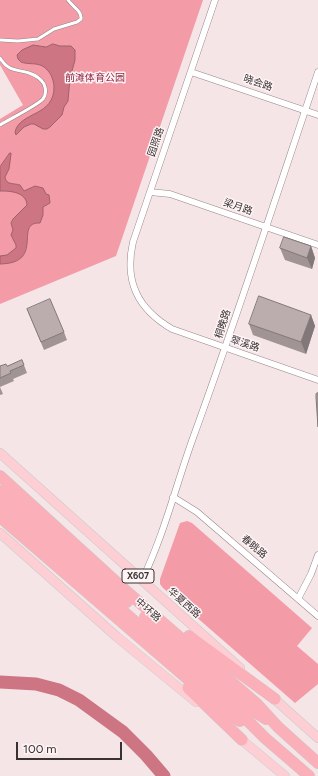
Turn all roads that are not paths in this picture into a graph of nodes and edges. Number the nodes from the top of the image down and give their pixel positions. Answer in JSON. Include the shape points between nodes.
{"nodes":[{"id":1,"x":68,"y":0,"type":"edge"},
{"id":2,"x":215,"y":0,"type":"edge"},
{"id":3,"x":0,"y":40,"type":"edge"},
{"id":4,"x":0,"y":58,"type":"edge"},
{"id":5,"x":191,"y":72,"type":"junction"},
{"id":6,"x":318,"y":72,"type":"edge"},
{"id":7,"x":305,"y":110,"type":"junction"},
{"id":8,"x":318,"y":115,"type":"edge"},
{"id":9,"x":0,"y":125,"type":"edge"},
{"id":10,"x":150,"y":192,"type":"junction"},
{"id":11,"x":266,"y":227,"type":"junction"},
{"id":12,"x":318,"y":245,"type":"edge"},
{"id":13,"x":136,"y":292,"type":"joint"},
{"id":14,"x":226,"y":348,"type":"junction"},
{"id":15,"x":318,"y":380,"type":"edge"},
{"id":16,"x":0,"y":453,"type":"edge"},
{"id":17,"x":0,"y":476,"type":"edge"},
{"id":18,"x":0,"y":492,"type":"edge"},
{"id":19,"x":173,"y":497,"type":"junction"},
{"id":20,"x":0,"y":504,"type":"edge"},
{"id":21,"x":0,"y":517,"type":"edge"},
{"id":22,"x":0,"y":533,"type":"edge"},
{"id":23,"x":318,"y":555,"type":"edge"},
{"id":24,"x":142,"y":580,"type":"junction"},
{"id":25,"x":125,"y":590,"type":"junction"},
{"id":26,"x":298,"y":599,"type":"junction"},
{"id":27,"x":96,"y":601,"type":"junction"},
{"id":28,"x":318,"y":616,"type":"edge"},
{"id":29,"x":275,"y":699,"type":"junction"},
{"id":30,"x":278,"y":727,"type":"junction"},
{"id":31,"x":265,"y":738,"type":"junction"},
{"id":32,"x":318,"y":738,"type":"edge"},
{"id":33,"x":242,"y":740,"type":"junction"},
{"id":34,"x":318,"y":763,"type":"edge"},
{"id":35,"x":285,"y":776,"type":"edge"},
{"id":36,"x":309,"y":776,"type":"edge"}],
"edges":[{"from":1,"to":3,"type":"lane","via":[[82,15],[78,22],[54,29],[38,38]]},
{"from":2,"to":5,"type":"street","name":"园照路"},
{"from":4,"to":9,"type":"lane","via":[[10,69],[30,73],[39,78],[46,92],[44,98]]},
{"from":5,"to":7,"type":"street","name":"晓会路"},
{"from":5,"to":10,"type":"street","name":"园照路"},
{"from":6,"to":7,"type":"street","name":"桐晚路"},
{"from":7,"to":8,"type":"street","name":"晓会路"},
{"from":7,"to":11,"type":"street","name":"桐晚路"},
{"from":10,"to":11,"type":"street","name":"梁月路","via":[[170,194]]},
{"from":10,"to":13,"type":"street","name":"园照路","via":[[130,256],[131,279]]},
{"from":11,"to":12,"type":"street","name":"梁月路"},
{"from":11,"to":14,"type":"street","name":"桐晚路"},
{"from":13,"to":14,"type":"street","name":"翠溪路","via":[[142,303],[162,324],[172,330]]},
{"from":14,"to":15,"type":"street","name":"翠溪路"},
{"from":14,"to":19,"type":"street","name":"桐晚路"},
{"from":16,"to":24,"type":"main road","name":"华夏西路","number":"X607"},
{"from":17,"to":25,"type":"highway","name":"中环路"},
{"from":18,"to":30,"type":"highway","name":"中环路","via":[[250,709]]},
{"from":19,"to":24,"type":"street","name":"桐晚路"},
{"from":19,"to":26,"type":"street","name":"春眺路","via":[[197,512]]},
{"from":20,"to":31,"type":"highway","name":"中环路","via":[[241,714]]},
{"from":21,"to":27,"type":"highway","name":"中环路"},
{"from":22,"to":33,"type":"main road","via":[[117,637]]},
{"from":23,"to":26,"type":"street"},
{"from":24,"to":29,"type":"main road","name":"华夏西路","number":"X607"},
{"from":25,"to":29,"type":"highway"},
{"from":25,"to":30,"type":"highway","name":"中环路","via":[[257,704]]},
{"from":26,"to":28,"type":"street","name":"春眺路"},
{"from":27,"to":31,"type":"highway","name":"中环路","via":[[226,712]]},
{"from":27,"to":33,"type":"highway"},
{"from":29,"to":32,"type":"main road","name":"华夏西路","number":"X607"},
{"from":30,"to":34,"type":"highway","name":"中环路"},
{"from":31,"to":36,"type":"highway","name":"中环路"},
{"from":33,"to":35,"type":"main road"}]}
